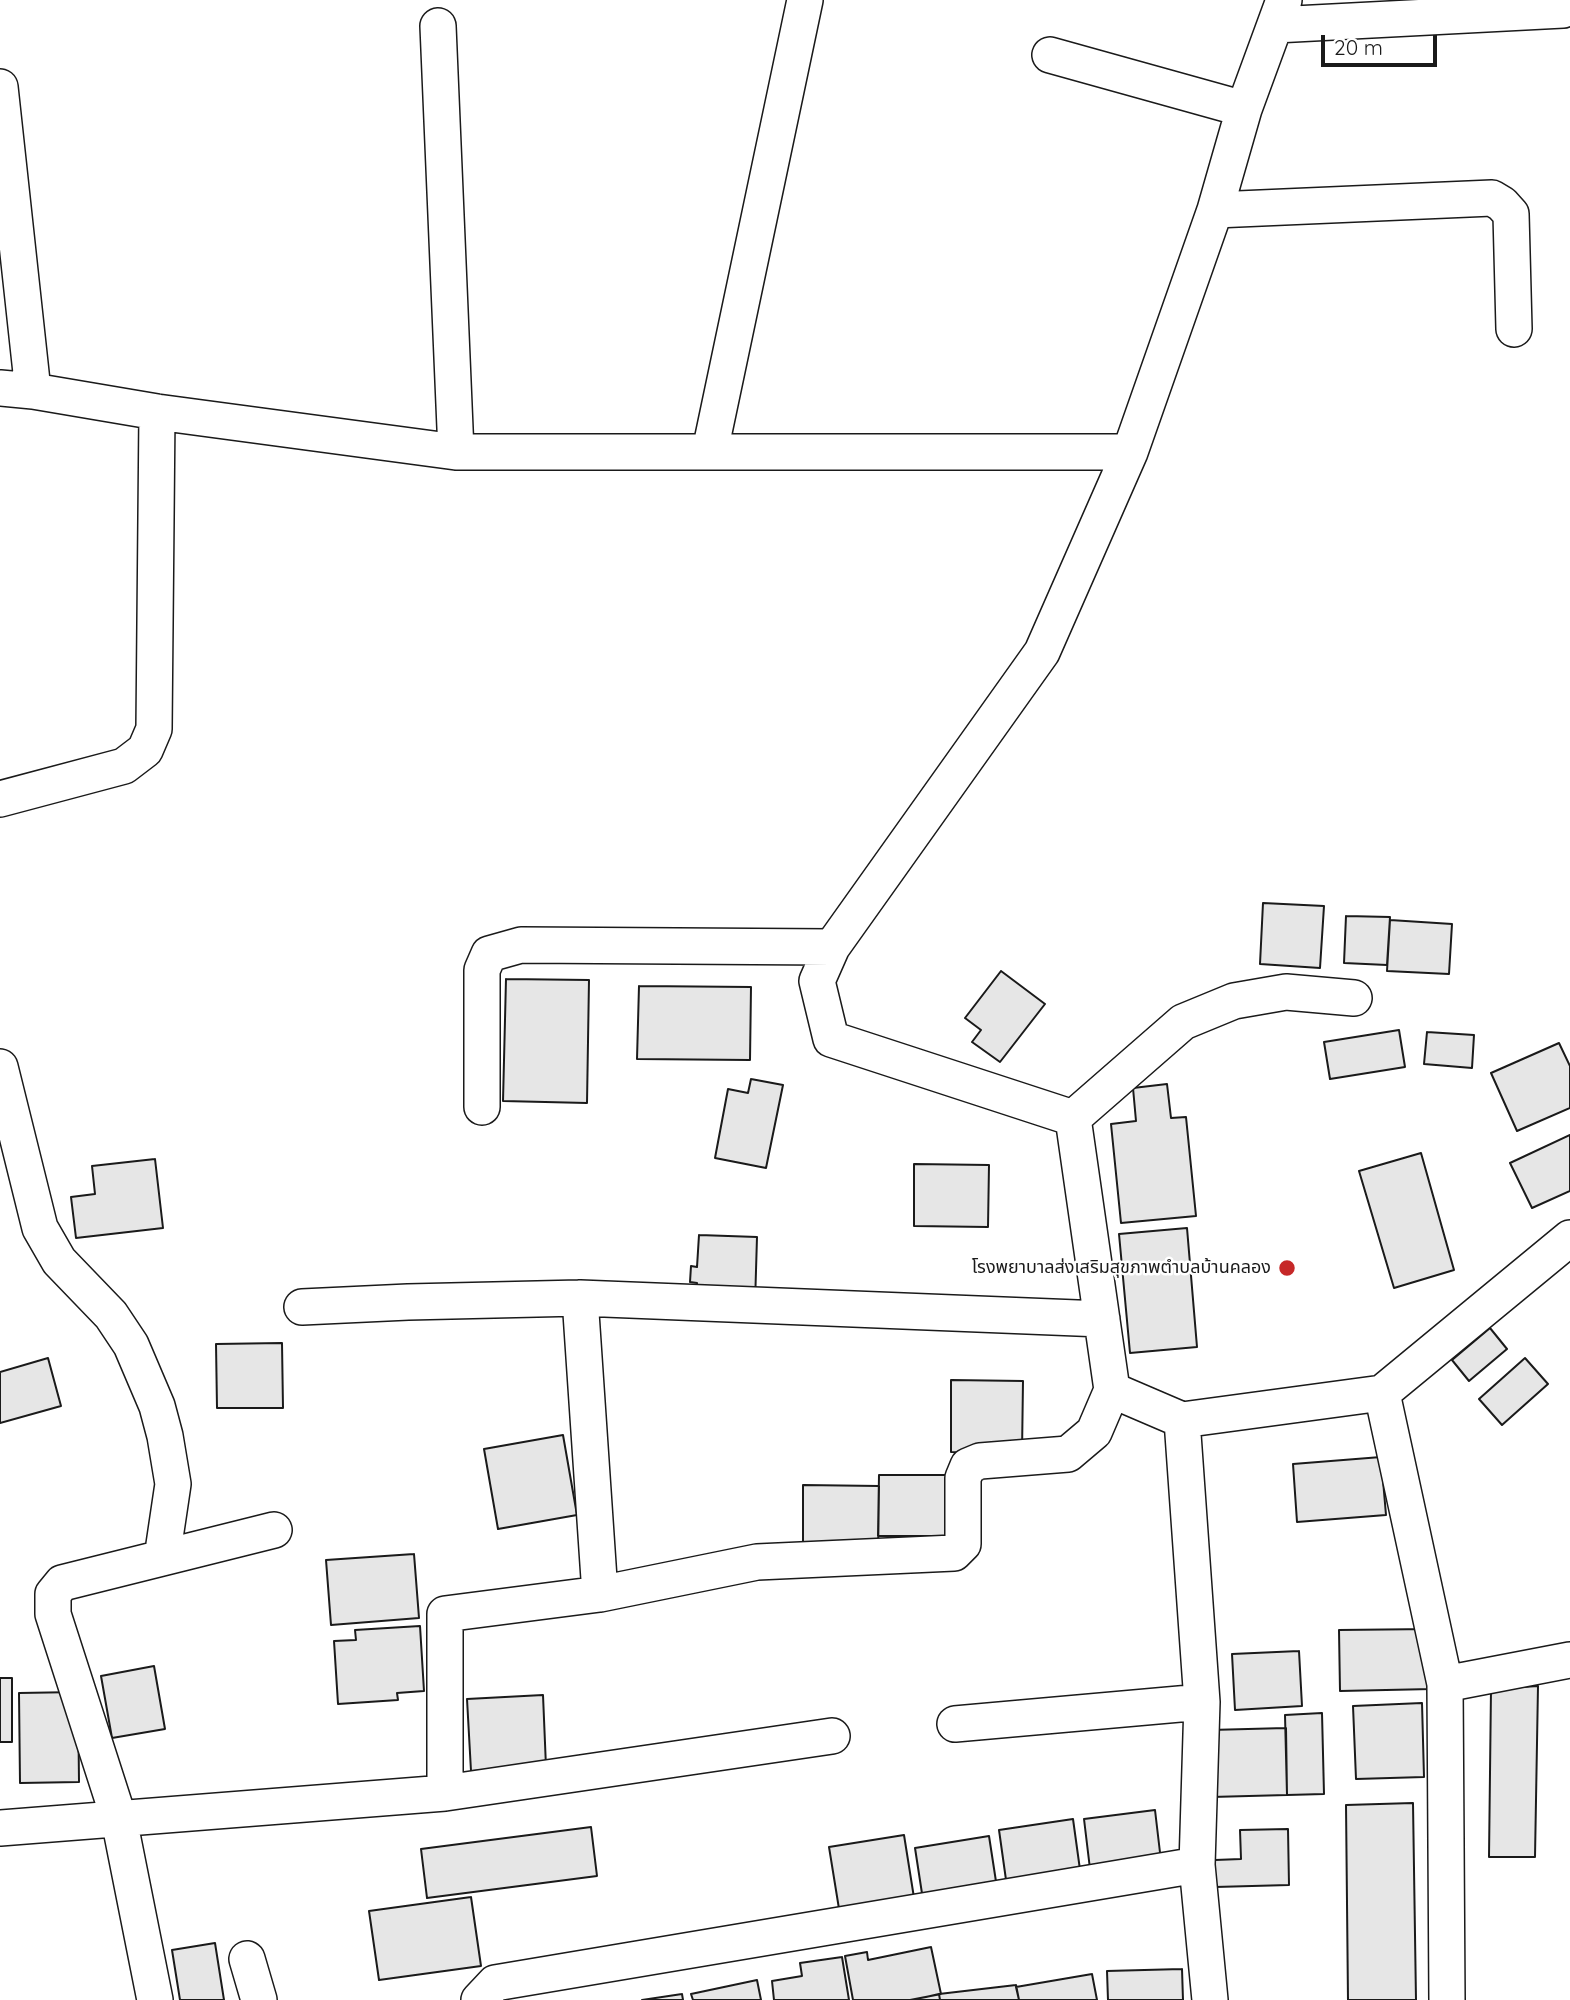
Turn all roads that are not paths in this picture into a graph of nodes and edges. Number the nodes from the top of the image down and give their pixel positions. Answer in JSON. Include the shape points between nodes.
{"nodes":[{"id":1,"x":805,"y":0,"type":"edge"},
{"id":2,"x":1563,"y":10,"type":"dead end"},
{"id":3,"x":1279,"y":13,"type":"edge"},
{"id":4,"x":438,"y":26,"type":"dead end"},
{"id":5,"x":1050,"y":55,"type":"dead end"},
{"id":6,"x":0,"y":87,"type":"edge"},
{"id":7,"x":1244,"y":109,"type":"junction"},
{"id":8,"x":1215,"y":210,"type":"junction"},
{"id":9,"x":1514,"y":329,"type":"dead end"},
{"id":10,"x":16,"y":389,"type":"edge"},
{"id":11,"x":157,"y":412,"type":"junction"},
{"id":12,"x":710,"y":451,"type":"junction"},
{"id":13,"x":456,"y":452,"type":"junction"},
{"id":14,"x":1130,"y":452,"type":"junction"},
{"id":15,"x":0,"y":799,"type":"edge"},
{"id":16,"x":832,"y":947,"type":"junction"},
{"id":17,"x":1354,"y":998,"type":"dead end"},
{"id":18,"x":0,"y":1066,"type":"edge"},
{"id":19,"x":482,"y":1108,"type":"dead end"},
{"id":20,"x":1073,"y":1118,"type":"junction"},
{"id":21,"x":1570,"y":1238,"type":"edge"},
{"id":22,"x":580,"y":1298,"type":"junction"},
{"id":23,"x":302,"y":1307,"type":"dead end"},
{"id":24,"x":1102,"y":1319,"type":"junction"},
{"id":25,"x":1112,"y":1390,"type":"junction"},
{"id":26,"x":1382,"y":1393,"type":"junction"},
{"id":27,"x":1182,"y":1420,"type":"junction"},
{"id":28,"x":274,"y":1530,"type":"dead end"},
{"id":29,"x":162,"y":1558,"type":"junction"},
{"id":30,"x":600,"y":1594,"type":"junction"},
{"id":31,"x":1570,"y":1660,"type":"edge"},
{"id":32,"x":1445,"y":1684,"type":"junction"},
{"id":33,"x":1202,"y":1702,"type":"junction"},
{"id":34,"x":955,"y":1724,"type":"dead end"},
{"id":35,"x":832,"y":1737,"type":"dead end"},
{"id":36,"x":445,"y":1793,"type":"junction"},
{"id":37,"x":119,"y":1819,"type":"junction"},
{"id":38,"x":0,"y":1828,"type":"edge"},
{"id":39,"x":1196,"y":1865,"type":"junction"},
{"id":40,"x":247,"y":1959,"type":"dead end"},
{"id":41,"x":155,"y":2000,"type":"edge"},
{"id":42,"x":259,"y":2000,"type":"edge"},
{"id":43,"x":479,"y":2000,"type":"edge"},
{"id":44,"x":1210,"y":2000,"type":"edge"},
{"id":45,"x":1447,"y":2000,"type":"edge"}],
"edges":[{"from":1,"to":12,"type":"street"},
{"from":2,"to":3,"type":"street"},
{"from":3,"to":7,"type":"street"},
{"from":4,"to":13,"type":"street"},
{"from":5,"to":7,"type":"street"},
{"from":6,"to":10,"type":"street"},
{"from":7,"to":8,"type":"street"},
{"from":8,"to":9,"type":"street","via":[[1492,198],[1511,214]]},
{"from":8,"to":14,"type":"street"},
{"from":10,"to":11,"type":"street"},
{"from":11,"to":13,"type":"street"},
{"from":11,"to":15,"type":"street","via":[[154,729],[145,750],[124,766]]},
{"from":12,"to":13,"type":"street"},
{"from":12,"to":14,"type":"street"},
{"from":14,"to":16,"type":"street","via":[[1042,652]]},
{"from":16,"to":19,"type":"street","via":[[522,945],[489,954],[482,970]]},
{"from":16,"to":20,"type":"street","via":[[817,981],[831,1039]]},
{"from":17,"to":20,"type":"street","via":[[1286,992],[1234,1001],[1183,1022]]},
{"from":18,"to":29,"type":"street","via":[[40,1228],[59,1261],[111,1315],[131,1345],[157,1406],[173,1484]]},
{"from":20,"to":24,"type":"street"},
{"from":21,"to":26,"type":"street"},
{"from":22,"to":23,"type":"street"},
{"from":22,"to":24,"type":"street"},
{"from":22,"to":30,"type":"street"},
{"from":24,"to":25,"type":"street"},
{"from":25,"to":27,"type":"street"},
{"from":25,"to":30,"type":"street","via":[[1094,1432],[1068,1454],[980,1461],[968,1466],[963,1478],[963,1544],[954,1553],[757,1562]]},
{"from":26,"to":27,"type":"street"},
{"from":26,"to":32,"type":"street"},
{"from":27,"to":33,"type":"street"},
{"from":28,"to":29,"type":"street"},
{"from":29,"to":37,"type":"street","via":[[62,1583],[53,1594],[53,1614]]},
{"from":30,"to":36,"type":"street","via":[[445,1614]]},
{"from":31,"to":32,"type":"street"},
{"from":32,"to":45,"type":"street"},
{"from":33,"to":34,"type":"street"},
{"from":33,"to":39,"type":"street"},
{"from":35,"to":36,"type":"street"},
{"from":36,"to":37,"type":"street"},
{"from":37,"to":38,"type":"street"},
{"from":37,"to":41,"type":"street"},
{"from":39,"to":43,"type":"street","via":[[495,1983]]},
{"from":39,"to":44,"type":"street"},
{"from":40,"to":42,"type":"street"}]}
